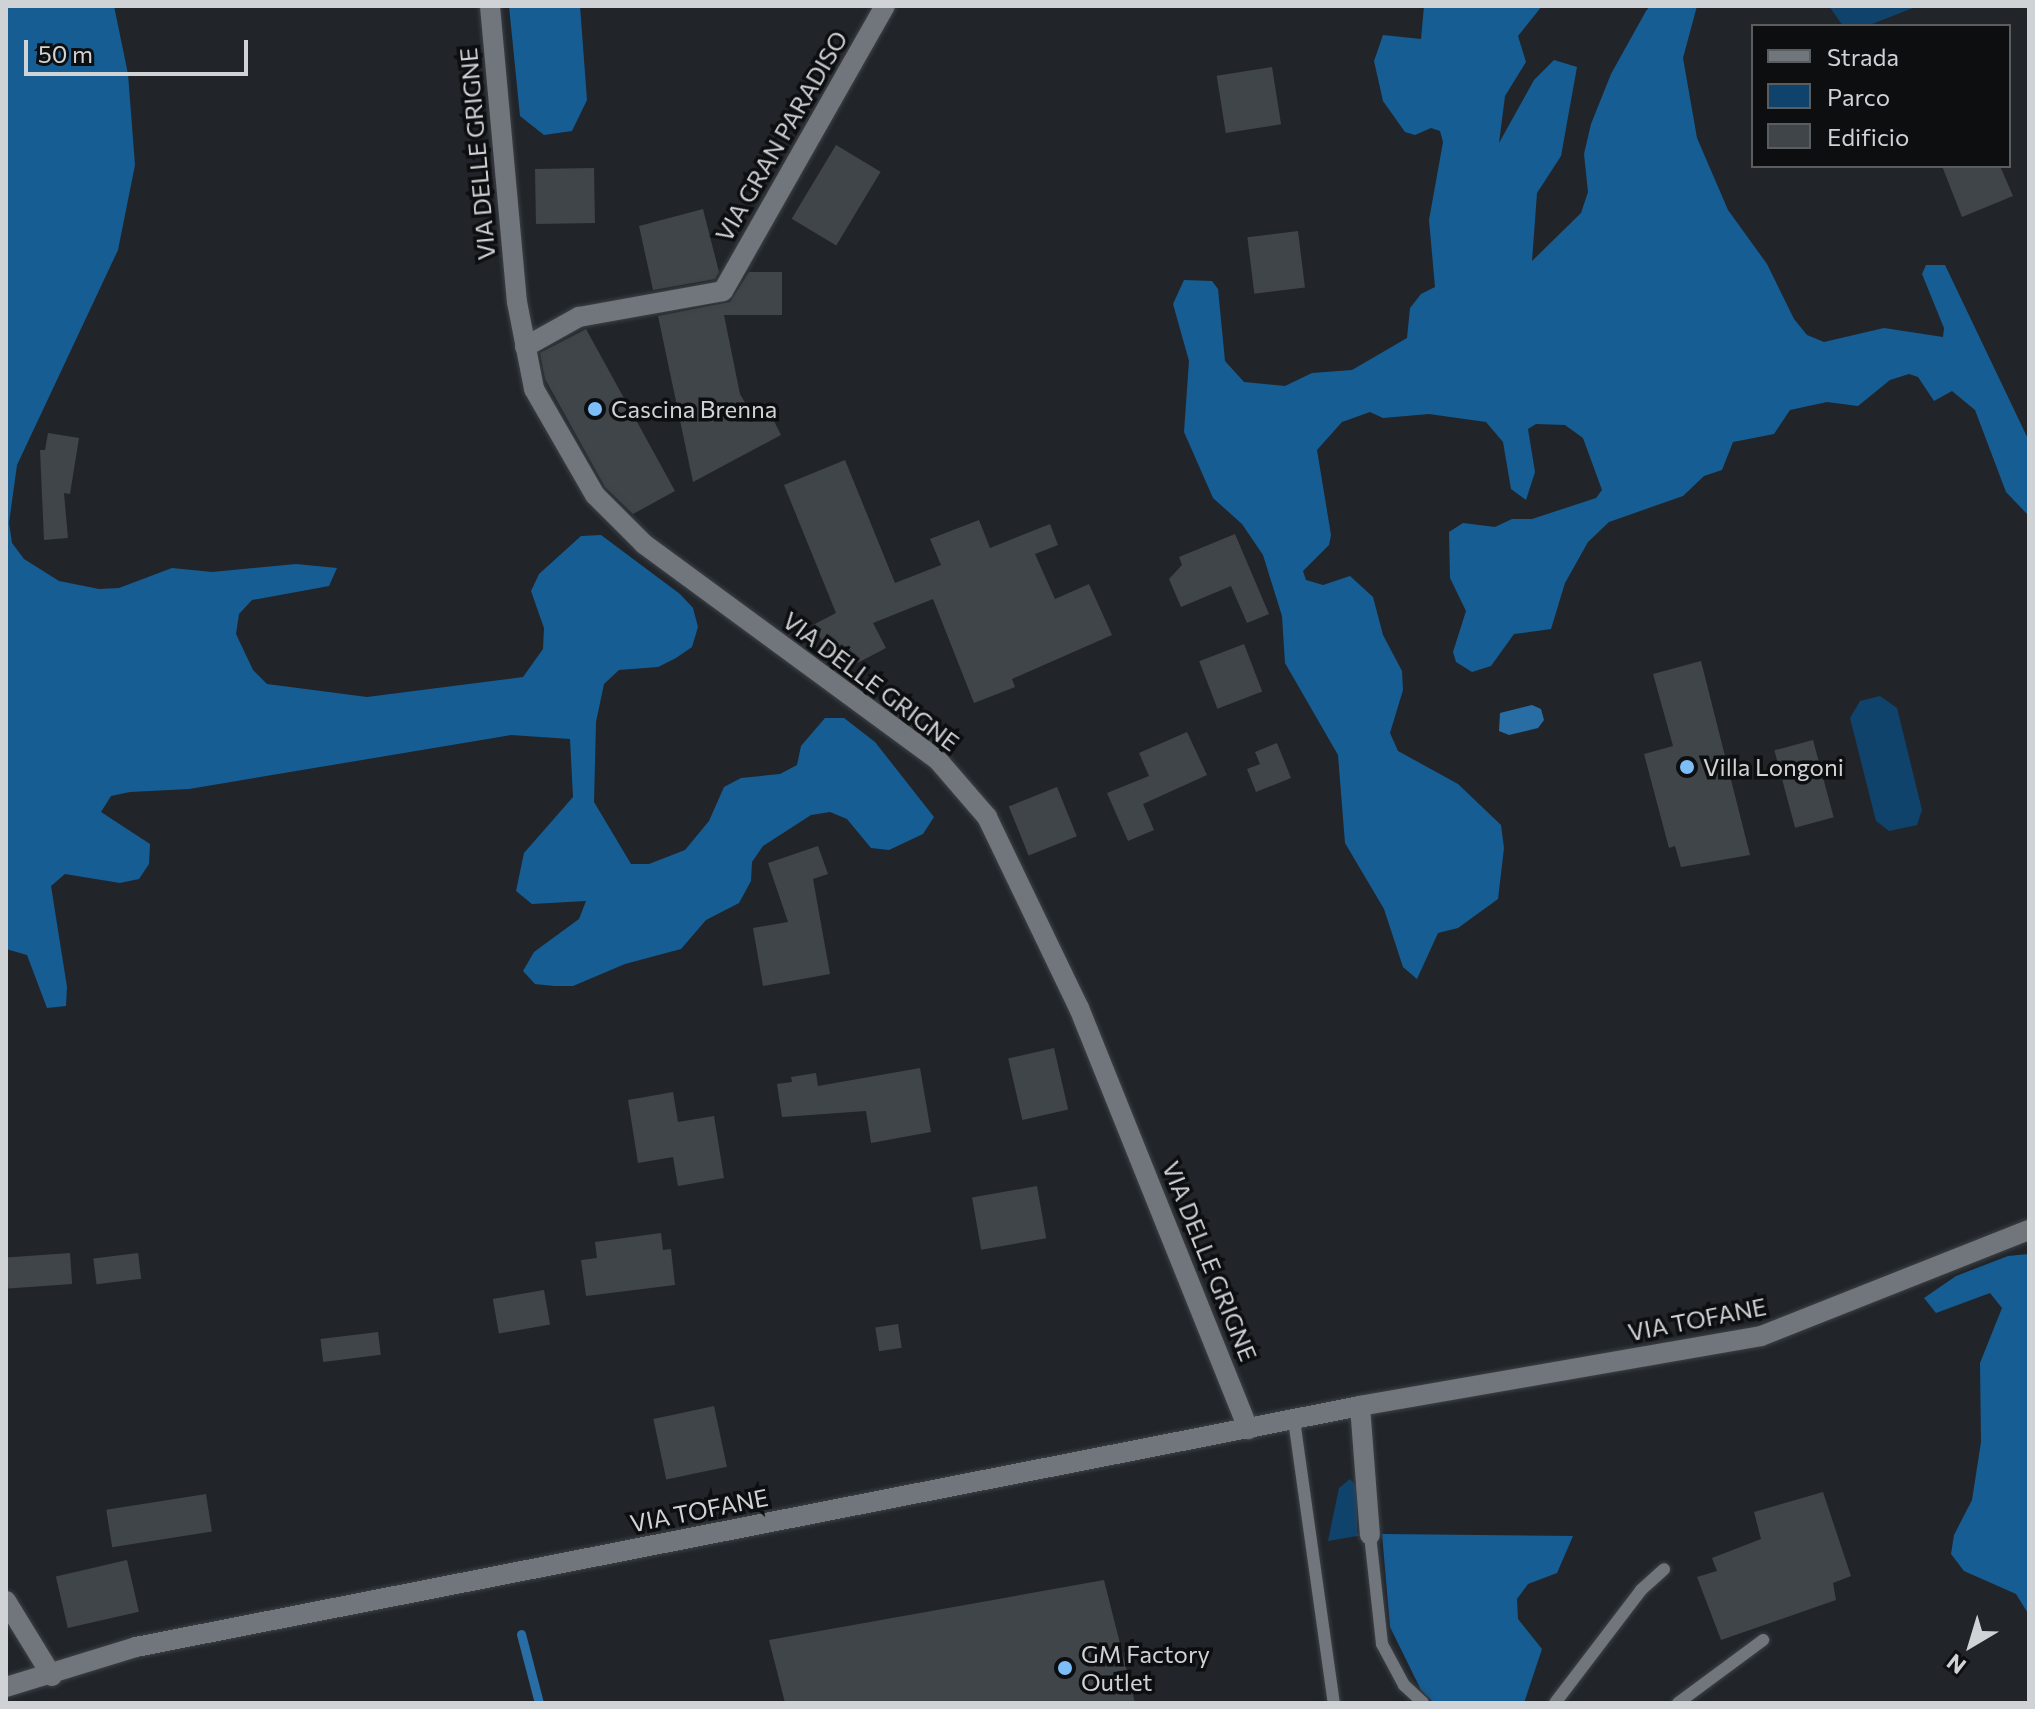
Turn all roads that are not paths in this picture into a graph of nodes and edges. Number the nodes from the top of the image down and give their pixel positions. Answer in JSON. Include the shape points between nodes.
{"nodes":[{"id":1,"x":490,"y":6,"type":"edge"},
{"id":2,"x":885,"y":6,"type":"edge"},
{"id":3,"x":525,"y":347,"type":"junction"},
{"id":4,"x":2029,"y":1230,"type":"edge"},
{"id":5,"x":1360,"y":1406,"type":"junction"},
{"id":6,"x":1294,"y":1420,"type":"junction"},
{"id":7,"x":1248,"y":1429,"type":"junction"},
{"id":8,"x":1370,"y":1535,"type":"joint"},
{"id":9,"x":1664,"y":1569,"type":"dead end"},
{"id":10,"x":6,"y":1601,"type":"edge"},
{"id":11,"x":1763,"y":1640,"type":"dead end"},
{"id":12,"x":52,"y":1676,"type":"junction"},
{"id":13,"x":6,"y":1687,"type":"edge"},
{"id":14,"x":1334,"y":1703,"type":"edge"},
{"id":15,"x":1423,"y":1703,"type":"edge"},
{"id":16,"x":1555,"y":1703,"type":"edge"},
{"id":17,"x":1678,"y":1703,"type":"edge"}],
"edges":[{"from":1,"to":3,"type":"street","name":"VIA DELLE GRIGNE","via":[[496,106]]},
{"from":2,"to":3,"type":"street","name":"VIA GRAN PARADISO","via":[[723,291],[579,317]]},
{"from":3,"to":7,"type":"street","name":"VIA DELLE GRIGNE","via":[[534,389],[595,495],[644,544],[937,759],[987,817],[1079,1008]]},
{"from":4,"to":5,"type":"street","name":"VIA TOFANE","via":[[1761,1336]]},
{"from":5,"to":6,"type":"street","name":"VIA TOFANE"},
{"from":5,"to":8,"type":"street"},
{"from":6,"to":7,"type":"street","name":"VIA TOFANE"},
{"from":6,"to":14,"type":"lane"},
{"from":7,"to":12,"type":"street","name":"VIA TOFANE","via":[[136,1647]]},
{"from":8,"to":15,"type":"lane","via":[[1382,1644],[1404,1685]]},
{"from":9,"to":16,"type":"lane","via":[[1641,1590]]},
{"from":10,"to":12,"type":"street"},
{"from":11,"to":17,"type":"lane"},
{"from":12,"to":13,"type":"street","name":"VIA TOFANE"}]}
